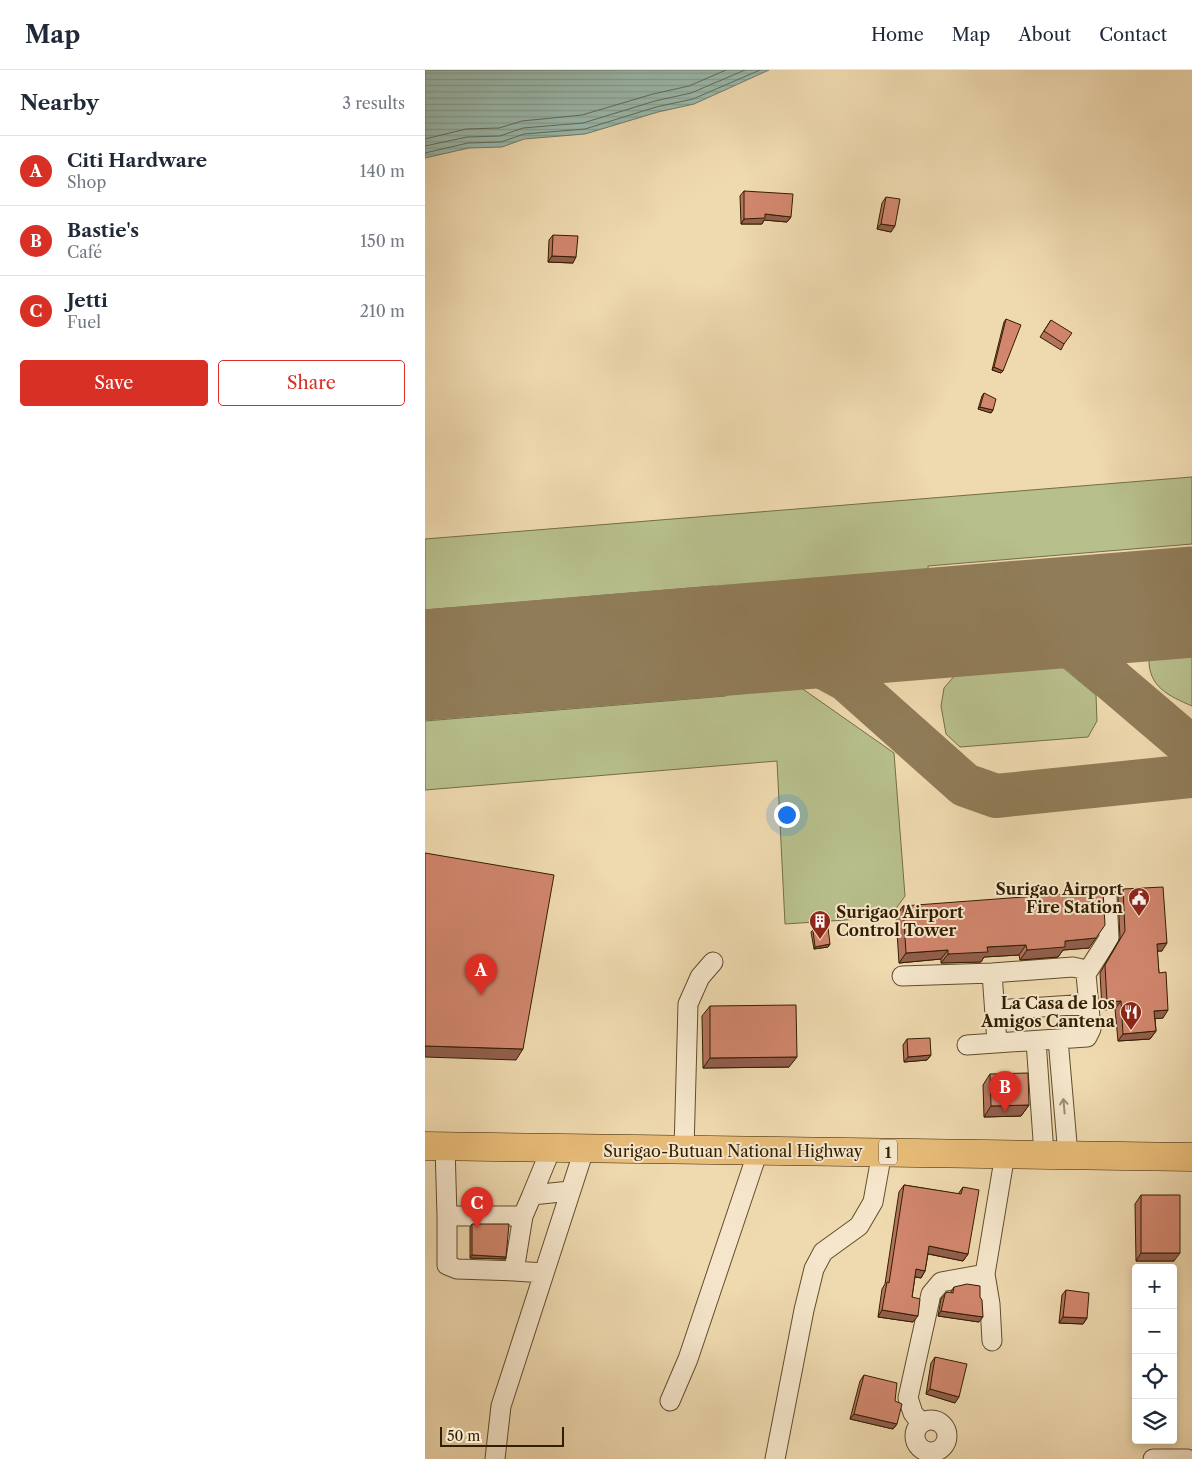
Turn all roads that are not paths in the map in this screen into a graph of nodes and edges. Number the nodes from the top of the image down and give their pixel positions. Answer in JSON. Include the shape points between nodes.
{"nodes":[{"id":1,"x":1107,"y":897,"type":"dead end"},
{"id":2,"x":713,"y":962,"type":"dead end"},
{"id":3,"x":993,"y":973,"type":"junction"},
{"id":4,"x":1087,"y":974,"type":"junction"},
{"id":5,"x":902,"y":976,"type":"dead end"},
{"id":6,"x":1089,"y":1004,"type":"junction"},
{"id":7,"x":995,"y":1010,"type":"junction"},
{"id":8,"x":1058,"y":1039,"type":"junction"},
{"id":9,"x":1037,"y":1040,"type":"junction"},
{"id":10,"x":997,"y":1043,"type":"junction"},
{"id":11,"x":967,"y":1045,"type":"dead end"},
{"id":12,"x":435,"y":1146,"type":"edge"},
{"id":13,"x":551,"y":1149,"type":"junction"},
{"id":14,"x":584,"y":1150,"type":"junction"},
{"id":15,"x":684,"y":1150,"type":"junction"},
{"id":16,"x":758,"y":1151,"type":"junction"},
{"id":17,"x":882,"y":1152,"type":"junction"},
{"id":18,"x":1005,"y":1154,"type":"junction"},
{"id":19,"x":1055,"y":1155,"type":"junction"},
{"id":20,"x":1192,"y":1157,"type":"edge"},
{"id":21,"x":570,"y":1192,"type":"junction"},
{"id":22,"x":531,"y":1195,"type":"junction"},
{"id":23,"x":447,"y":1216,"type":"junction"},
{"id":24,"x":523,"y":1216,"type":"junction"},
{"id":25,"x":514,"y":1270,"type":"junction"},
{"id":26,"x":544,"y":1273,"type":"junction"},
{"id":27,"x":985,"y":1274,"type":"junction"},
{"id":28,"x":992,"y":1341,"type":"dead end"},
{"id":29,"x":670,"y":1401,"type":"dead end"},
{"id":30,"x":921,"y":1423,"type":"junction"},
{"id":31,"x":921,"y":1455,"type":"edge"},
{"id":32,"x":495,"y":1459,"type":"edge"},
{"id":33,"x":775,"y":1459,"type":"edge"},
{"id":34,"x":1153,"y":1459,"type":"edge"},
{"id":35,"x":1187,"y":1459,"type":"edge"}],
"edges":[{"from":1,"to":4,"type":"street","via":[[1109,938]]},
{"from":2,"to":15,"type":"street","via":[[700,977],[688,1004]]},
{"from":3,"to":4,"type":"street","via":[[1073,967]]},
{"from":3,"to":5,"type":"street"},
{"from":3,"to":7,"type":"street"},
{"from":4,"to":6,"type":"street"},
{"from":6,"to":7,"type":"street"},
{"from":6,"to":8,"type":"street","via":[[1091,1033],[1083,1038]]},
{"from":7,"to":10,"type":"street"},
{"from":8,"to":9,"type":"street"},
{"from":19,"to":8,"type":"street","one_way":true},
{"from":9,"to":10,"type":"street"},
{"from":9,"to":19,"type":"street"},
{"from":10,"to":11,"type":"street"},
{"from":12,"to":13,"type":"highway","name":"Surigao-Butuan National Highway","number":"1"},
{"from":12,"to":23,"type":"street"},
{"from":13,"to":14,"type":"highway","name":"Surigao-Butuan National Highway","number":"1"},
{"from":13,"to":22,"type":"street"},
{"from":14,"to":15,"type":"highway","name":"Surigao-Butuan National Highway","number":"1"},
{"from":14,"to":21,"type":"street"},
{"from":15,"to":16,"type":"highway","name":"Surigao-Butuan National Highway","number":"1"},
{"from":16,"to":17,"type":"highway","name":"Surigao-Butuan National Highway","number":"1"},
{"from":16,"to":29,"type":"street","via":[[691,1351]]},
{"from":17,"to":18,"type":"highway","name":"Surigao-Butuan National Highway","number":"1"},
{"from":17,"to":33,"type":"street","via":[[873,1202],[859,1226],[823,1252],[814,1269]]},
{"from":18,"to":19,"type":"highway","name":"Surigao-Butuan National Highway","number":"1"},
{"from":18,"to":27,"type":"street"},
{"from":19,"to":20,"type":"highway","name":"Surigao-Butuan National Highway","number":"1"},
{"from":21,"to":22,"type":"street"},
{"from":21,"to":26,"type":"street"},
{"from":22,"to":24,"type":"street"},
{"from":23,"to":24,"type":"street"},
{"from":23,"to":25,"type":"street","via":[[447,1265],[457,1269]]},
{"from":24,"to":25,"type":"street"},
{"from":25,"to":26,"type":"street"},
{"from":26,"to":32,"type":"street","via":[[501,1406]]},
{"from":27,"to":28,"type":"street"},
{"from":27,"to":30,"type":"street","via":[[949,1279],[941,1282],[931,1294],[908,1398]]},
{"from":30,"to":31,"type":"street","via":[[915,1437]]},
{"from":30,"to":31,"type":"street","via":[[937,1421],[947,1432],[946,1443],[939,1451]]},
{"from":34,"to":35,"type":"street"}]}
